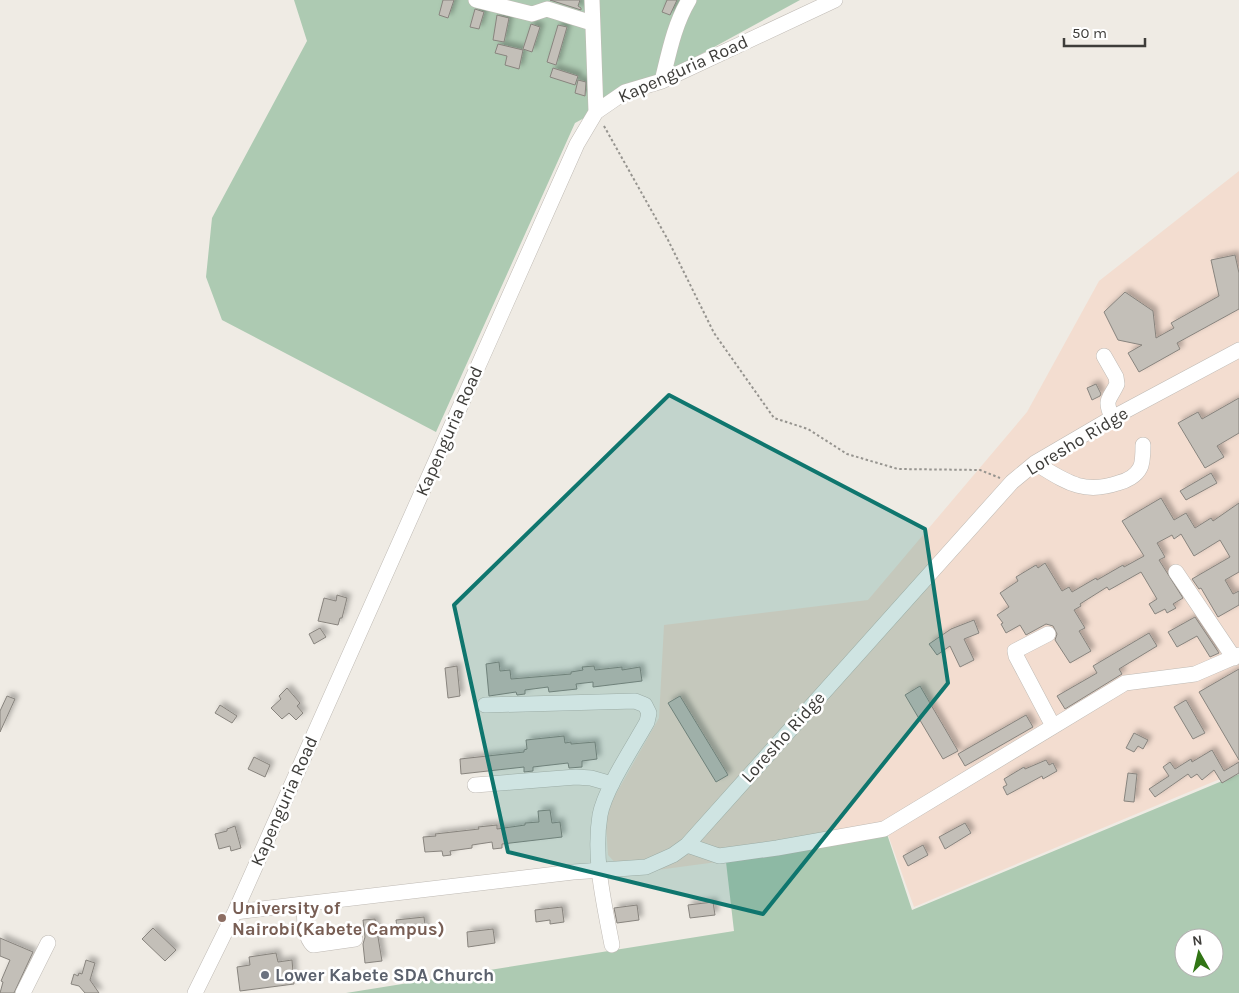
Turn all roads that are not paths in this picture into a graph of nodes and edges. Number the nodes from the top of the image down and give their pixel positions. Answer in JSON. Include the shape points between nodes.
{"nodes":[{"id":1,"x":476,"y":0,"type":"edge"},
{"id":2,"x":592,"y":0,"type":"edge"},
{"id":3,"x":689,"y":0,"type":"edge"},
{"id":4,"x":835,"y":0,"type":"edge"},
{"id":5,"x":592,"y":23,"type":"junction"},
{"id":6,"x":662,"y":81,"type":"junction"},
{"id":7,"x":596,"y":112,"type":"junction"},
{"id":8,"x":1239,"y":350,"type":"edge"},
{"id":9,"x":1104,"y":356,"type":"dead end"},
{"id":10,"x":1112,"y":418,"type":"junction"},
{"id":11,"x":1143,"y":445,"type":"dead end"},
{"id":12,"x":1035,"y":463,"type":"junction"},
{"id":13,"x":1176,"y":572,"type":"dead end"},
{"id":14,"x":1048,"y":634,"type":"dead end"},
{"id":15,"x":1237,"y":657,"type":"edge"},
{"id":16,"x":485,"y":705,"type":"dead end"},
{"id":17,"x":1053,"y":726,"type":"junction"},
{"id":18,"x":612,"y":784,"type":"junction"},
{"id":19,"x":475,"y":785,"type":"dead end"},
{"id":20,"x":687,"y":845,"type":"junction"},
{"id":21,"x":599,"y":871,"type":"junction"},
{"id":22,"x":304,"y":904,"type":"junction"},
{"id":23,"x":235,"y":912,"type":"junction"},
{"id":24,"x":355,"y":939,"type":"dead end"},
{"id":25,"x":48,"y":943,"type":"dead end"},
{"id":26,"x":612,"y":945,"type":"dead end"},
{"id":27,"x":23,"y":993,"type":"edge"},
{"id":28,"x":195,"y":993,"type":"edge"}],
"edges":[{"from":1,"to":5,"type":"street","via":[[532,14],[547,9]]},
{"from":2,"to":5,"type":"street"},
{"from":3,"to":6,"type":"street","via":[[671,42]]},
{"from":4,"to":6,"type":"street","name":"Kapenguria Road"},
{"from":5,"to":7,"type":"street"},
{"from":6,"to":7,"type":"street","name":"Kapenguria Road","via":[[625,92]]},
{"from":7,"to":23,"type":"street","name":"Kapenguria Road","via":[[577,144]]},
{"from":8,"to":10,"type":"street","name":"Loresho Ridge"},
{"from":9,"to":10,"type":"street","via":[[1117,384],[1108,398],[1107,406]]},
{"from":10,"to":12,"type":"street","name":"Loresho Ridge"},
{"from":11,"to":12,"type":"street","via":[[1140,468],[1127,481],[1106,487],[1084,488]]},
{"from":12,"to":20,"type":"street","name":"Loresho Ridge","via":[[1012,482]]},
{"from":13,"to":15,"type":"street"},
{"from":14,"to":17,"type":"street","via":[[1016,651],[1016,656]]},
{"from":15,"to":17,"type":"street","via":[[1195,674],[1125,682]]},
{"from":16,"to":18,"type":"street","via":[[635,701],[645,705],[649,713],[647,722]]},
{"from":17,"to":20,"type":"street","via":[[884,829],[720,856]]},
{"from":18,"to":19,"type":"street","via":[[576,777]]},
{"from":18,"to":21,"type":"street","via":[[600,814]]},
{"from":20,"to":21,"type":"street","name":"Loresho Ridge","via":[[646,867]]},
{"from":21,"to":22,"type":"street","name":"Loresho Ridge"},
{"from":21,"to":26,"type":"street"},
{"from":22,"to":23,"type":"street","name":"Loresho Ridge"},
{"from":22,"to":24,"type":"street","via":[[307,934],[313,945]]},
{"from":23,"to":28,"type":"street","name":"Kapenguria Road"},
{"from":25,"to":27,"type":"street"}]}
